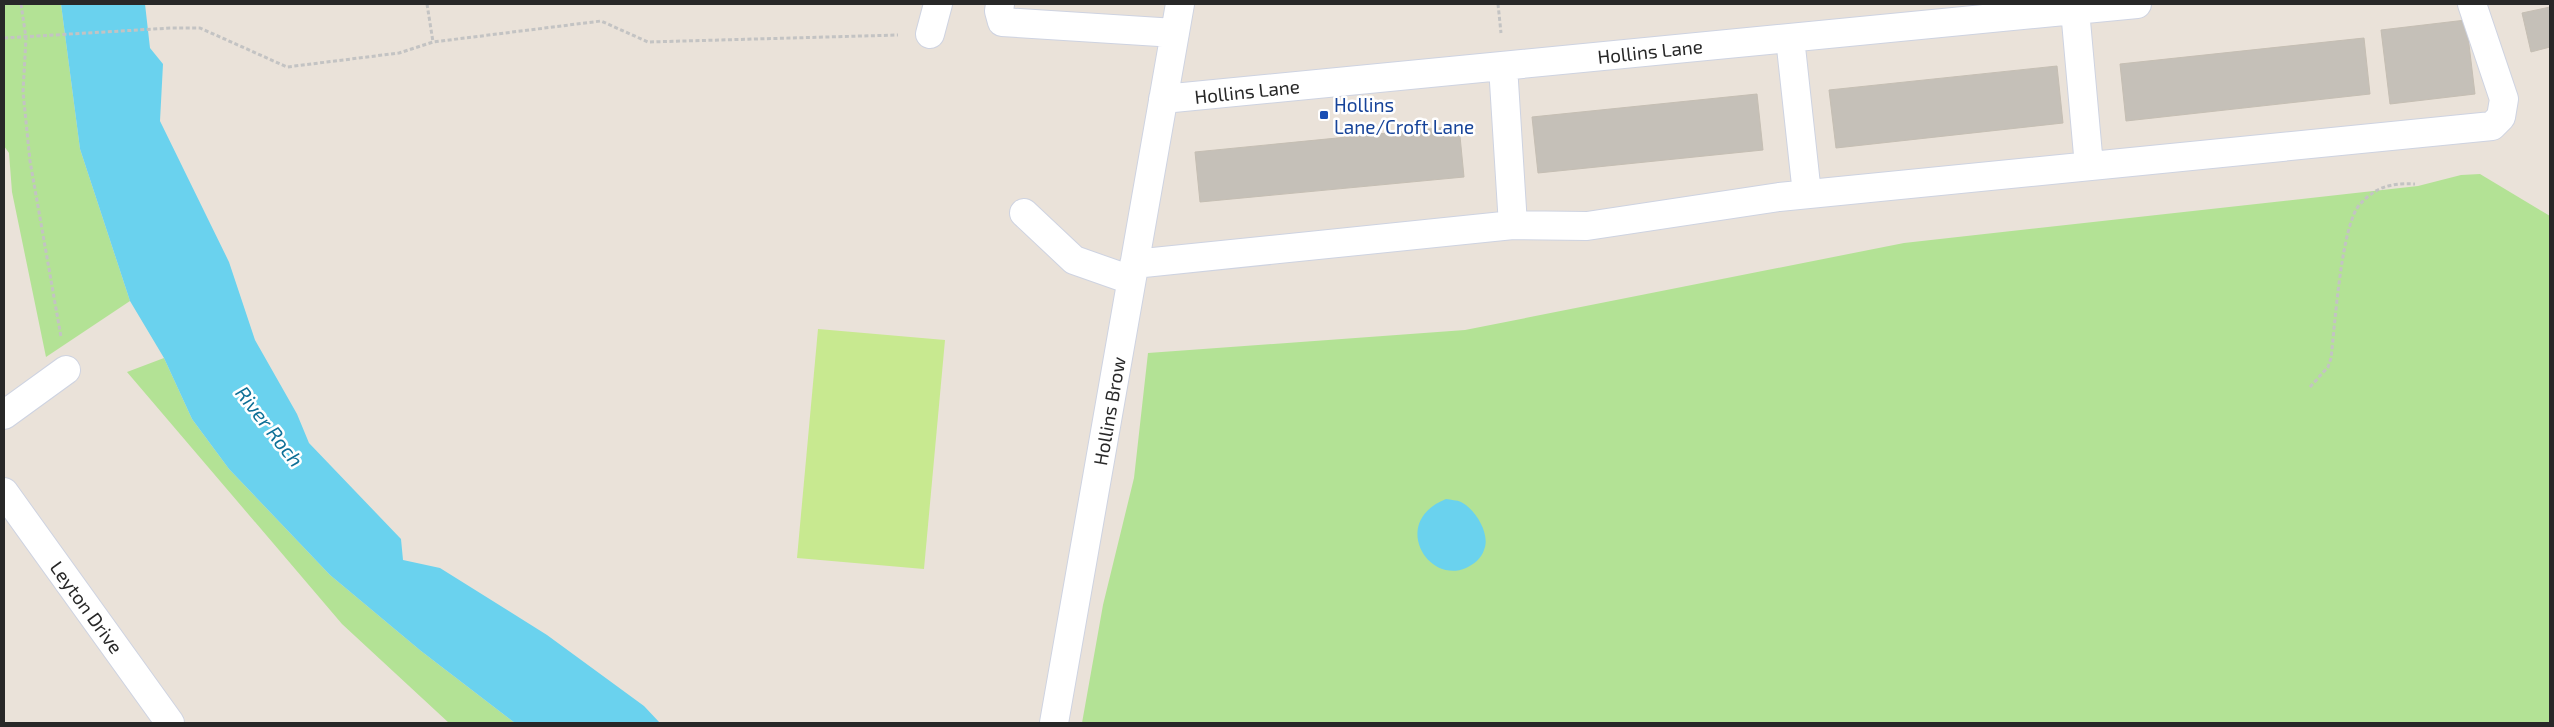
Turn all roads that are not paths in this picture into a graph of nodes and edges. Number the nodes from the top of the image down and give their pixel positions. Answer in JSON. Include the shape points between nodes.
{"nodes":[{"id":1,"x":938,"y":4,"type":"edge"},
{"id":2,"x":1000,"y":4,"type":"edge"},
{"id":3,"x":1180,"y":4,"type":"edge"},
{"id":4,"x":2137,"y":4,"type":"edge"},
{"id":5,"x":2472,"y":4,"type":"edge"},
{"id":6,"x":2075,"y":10,"type":"junction"},
{"id":7,"x":1175,"y":33,"type":"junction"},
{"id":8,"x":930,"y":34,"type":"road end"},
{"id":9,"x":1790,"y":38,"type":"junction"},
{"id":10,"x":1503,"y":66,"type":"junction"},
{"id":11,"x":1163,"y":99,"type":"junction"},
{"id":12,"x":2089,"y":166,"type":"junction"},
{"id":13,"x":1807,"y":194,"type":"junction"},
{"id":14,"x":1024,"y":212,"type":"dead end"},
{"id":15,"x":1513,"y":225,"type":"junction"},
{"id":16,"x":1133,"y":272,"type":"junction"},
{"id":17,"x":66,"y":370,"type":"road end"},
{"id":18,"x":4,"y":415,"type":"edge"},
{"id":19,"x":4,"y":492,"type":"edge"},
{"id":20,"x":170,"y":723,"type":"edge"},
{"id":21,"x":1054,"y":723,"type":"edge"}],
"edges":[{"from":1,"to":8,"type":"street"},
{"from":2,"to":7,"type":"street","via":[[1002,22]]},
{"from":3,"to":7,"type":"street","name":"Hollins Brow"},
{"from":4,"to":6,"type":"street","name":"Hollins Lane"},
{"from":5,"to":12,"type":"street","via":[[2504,99],[2501,117],[2492,126]]},
{"from":6,"to":9,"type":"street","name":"Hollins Lane"},
{"from":6,"to":12,"type":"street"},
{"from":7,"to":11,"type":"street","name":"Hollins Brow"},
{"from":9,"to":10,"type":"street","name":"Hollins Lane"},
{"from":9,"to":13,"type":"street"},
{"from":10,"to":11,"type":"street","name":"Hollins Lane"},
{"from":10,"to":15,"type":"street"},
{"from":11,"to":16,"type":"street","name":"Hollins Brow"},
{"from":12,"to":13,"type":"street"},
{"from":13,"to":15,"type":"street","via":[[1587,226]]},
{"from":14,"to":16,"type":"street","via":[[1074,260]]},
{"from":15,"to":16,"type":"street"},
{"from":16,"to":21,"type":"street","name":"Hollins Brow"},
{"from":17,"to":18,"type":"street"},
{"from":19,"to":20,"type":"street","name":"Leyton Drive"}]}
